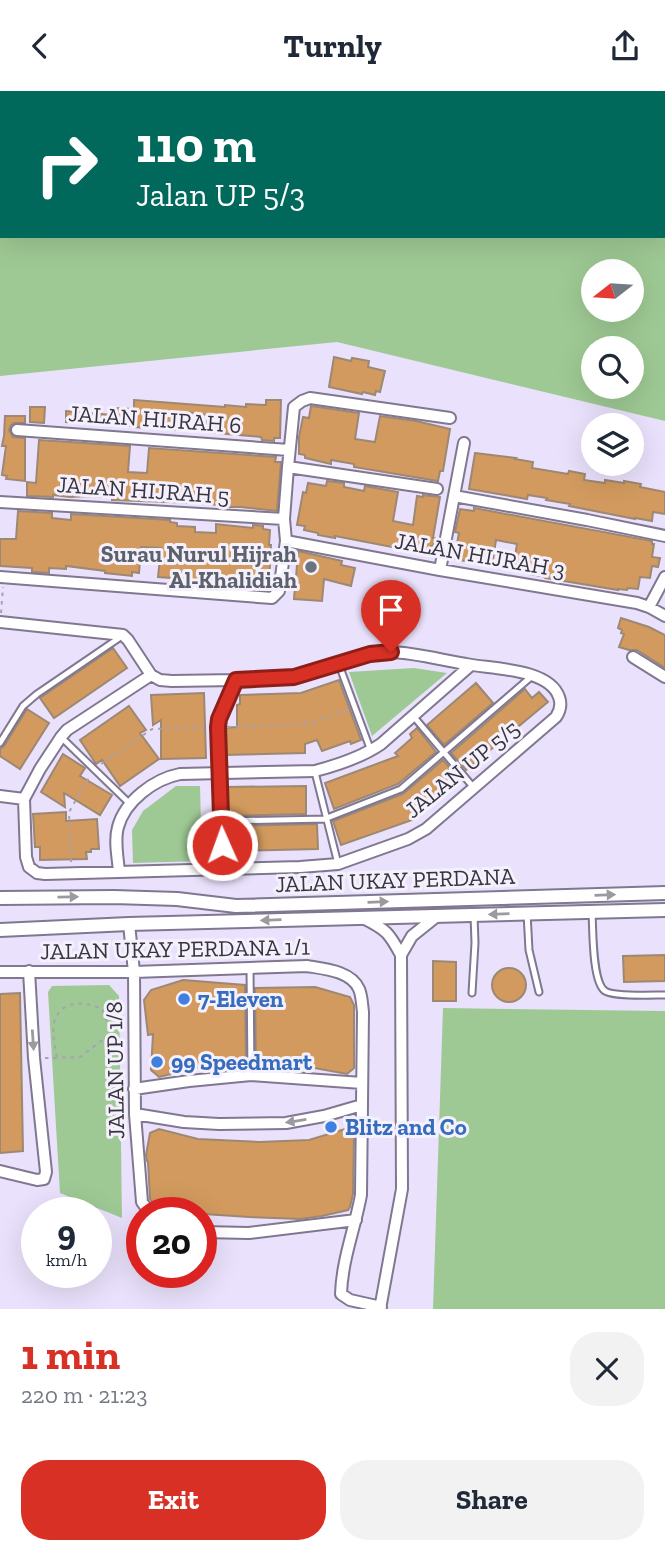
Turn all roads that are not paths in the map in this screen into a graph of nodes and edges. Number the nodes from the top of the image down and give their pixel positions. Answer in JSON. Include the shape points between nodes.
{"nodes":[{"id":1,"x":450,"y":418,"type":"dead end"},
{"id":2,"x":17,"y":430,"type":"dead end"},
{"id":3,"x":464,"y":443,"type":"dead end"},
{"id":4,"x":289,"y":450,"type":"junction"},
{"id":5,"x":288,"y":467,"type":"junction"},
{"id":6,"x":437,"y":489,"type":"dead end"},
{"id":7,"x":454,"y":496,"type":"junction"},
{"id":8,"x":0,"y":502,"type":"edge"},
{"id":9,"x":284,"y":519,"type":"junction"},
{"id":10,"x":665,"y":536,"type":"edge"},
{"id":11,"x":286,"y":541,"type":"junction"},
{"id":12,"x":440,"y":570,"type":"junction"},
{"id":13,"x":2,"y":577,"type":"edge"},
{"id":14,"x":665,"y":577,"type":"edge"},
{"id":15,"x":649,"y":607,"type":"junction"},
{"id":16,"x":665,"y":616,"type":"edge"},
{"id":17,"x":0,"y":621,"type":"edge"},
{"id":18,"x":123,"y":635,"type":"junction"},
{"id":19,"x":633,"y":657,"type":"dead end"},
{"id":20,"x":338,"y":662,"type":"junction"},
{"id":21,"x":471,"y":665,"type":"junction"},
{"id":22,"x":151,"y":675,"type":"junction"},
{"id":23,"x":532,"y":676,"type":"junction"},
{"id":24,"x":665,"y":677,"type":"edge"},
{"id":25,"x":236,"y":680,"type":"junction"},
{"id":26,"x":414,"y":717,"type":"junction"},
{"id":27,"x":61,"y":737,"type":"junction"},
{"id":28,"x":0,"y":743,"type":"edge"},
{"id":29,"x":371,"y":751,"type":"junction"},
{"id":30,"x":443,"y":752,"type":"junction"},
{"id":31,"x":315,"y":771,"type":"junction"},
{"id":32,"x":219,"y":774,"type":"junction"},
{"id":33,"x":474,"y":788,"type":"junction"},
{"id":34,"x":0,"y":796,"type":"edge"},
{"id":35,"x":24,"y":799,"type":"junction"},
{"id":36,"x":130,"y":804,"type":"junction"},
{"id":37,"x":327,"y":818,"type":"junction"},
{"id":38,"x":221,"y":821,"type":"junction"},
{"id":39,"x":338,"y":864,"type":"junction"},
{"id":40,"x":223,"y":869,"type":"junction"},
{"id":41,"x":119,"y":872,"type":"junction"},
{"id":42,"x":665,"y":893,"type":"edge"},
{"id":43,"x":0,"y":898,"type":"edge"},
{"id":44,"x":665,"y":910,"type":"edge"},
{"id":45,"x":592,"y":912,"type":"junction"},
{"id":46,"x":527,"y":913,"type":"junction"},
{"id":47,"x":474,"y":915,"type":"junction"},
{"id":48,"x":437,"y":916,"type":"junction"},
{"id":49,"x":363,"y":918,"type":"junction"},
{"id":50,"x":128,"y":924,"type":"junction"},
{"id":51,"x":0,"y":930,"type":"edge"},
{"id":52,"x":401,"y":955,"type":"junction"},
{"id":53,"x":250,"y":968,"type":"junction"},
{"id":54,"x":29,"y":971,"type":"junction"},
{"id":55,"x":0,"y":972,"type":"edge"},
{"id":56,"x":134,"y":972,"type":"junction"},
{"id":57,"x":539,"y":992,"type":"dead end"},
{"id":58,"x":472,"y":993,"type":"dead end"},
{"id":59,"x":665,"y":995,"type":"edge"},
{"id":60,"x":251,"y":1075,"type":"junction"},
{"id":61,"x":362,"y":1083,"type":"junction"},
{"id":62,"x":134,"y":1089,"type":"junction"},
{"id":63,"x":362,"y":1105,"type":"junction"},
{"id":64,"x":135,"y":1114,"type":"junction"},
{"id":65,"x":0,"y":1171,"type":"edge"},
{"id":66,"x":142,"y":1197,"type":"edge"},
{"id":67,"x":356,"y":1220,"type":"junction"},
{"id":68,"x":217,"y":1232,"type":"edge"},
{"id":69,"x":380,"y":1308,"type":"edge"}],
"edges":[{"from":1,"to":4,"type":"street","via":[[310,398],[295,407]]},
{"from":2,"to":4,"type":"street","name":"JALAN HIJRAH 6"},
{"from":3,"to":7,"type":"street"},
{"from":4,"to":5,"type":"street"},
{"from":5,"to":6,"type":"street"},
{"from":5,"to":9,"type":"street"},
{"from":7,"to":10,"type":"street"},
{"from":7,"to":12,"type":"street"},
{"from":8,"to":9,"type":"street","name":"JALAN HIJRAH 5"},
{"from":9,"to":11,"type":"street"},
{"from":11,"to":12,"type":"street","name":"JALAN HIJRAH 3"},
{"from":11,"to":13,"type":"street","via":[[279,591],[272,598]]},
{"from":12,"to":15,"type":"street","name":"JALAN HIJRAH 3"},
{"from":14,"to":15,"type":"street"},
{"from":15,"to":16,"type":"street","name":"JALAN HIJRAH 3"},
{"from":17,"to":18,"type":"street"},
{"from":18,"to":22,"type":"street"},
{"from":18,"to":28,"type":"lane","via":[[23,706]]},
{"from":19,"to":24,"type":"street"},
{"from":20,"to":21,"type":"street","via":[[391,652]]},
{"from":20,"to":25,"type":"street","via":[[294,677]]},
{"from":20,"to":29,"type":"lane"},
{"from":21,"to":23,"type":"street"},
{"from":21,"to":26,"type":"street"},
{"from":22,"to":25,"type":"street","via":[[172,681]]},
{"from":22,"to":27,"type":"street"},
{"from":23,"to":30,"type":"lane"},
{"from":23,"to":33,"type":"street","name":"JALAN UP 5/5","via":[[556,690],[560,709],[556,717]]},
{"from":25,"to":32,"type":"lane","via":[[219,719]]},
{"from":26,"to":29,"type":"street"},
{"from":26,"to":30,"type":"lane"},
{"from":27,"to":35,"type":"street"},
{"from":27,"to":36,"type":"lane"},
{"from":29,"to":31,"type":"street"},
{"from":30,"to":33,"type":"lane"},
{"from":30,"to":37,"type":"lane","via":[[401,789]]},
{"from":31,"to":32,"type":"street"},
{"from":31,"to":37,"type":"lane"},
{"from":32,"to":36,"type":"street","via":[[169,777]]},
{"from":32,"to":38,"type":"lane"},
{"from":33,"to":39,"type":"street","name":"JALAN UP 5/5","via":[[417,835]]},
{"from":34,"to":35,"type":"street"},
{"from":35,"to":41,"type":"street","name":"JALAN UP 5/5","via":[[29,867],[45,874]]},
{"from":36,"to":41,"type":"street","via":[[118,826]]},
{"from":37,"to":38,"type":"lane"},
{"from":37,"to":39,"type":"lane"},
{"from":38,"to":40,"type":"lane"},
{"from":39,"to":40,"type":"street","name":"JALAN UP 5/5"},
{"from":40,"to":41,"type":"street","name":"JALAN UP 5/5"},
{"from":43,"to":42,"type":"street","name":"JALAN UKAY PERDANA","one_way":true,"via":[[152,898],[236,906]]},
{"from":44,"to":45,"type":"street","name":"JALAN UKAY PERDANA"},
{"from":45,"to":46,"type":"street","name":"JALAN UKAY PERDANA"},
{"from":45,"to":59,"type":"lane","via":[[596,971],[604,991]]},
{"from":46,"to":47,"type":"street","name":"JALAN UKAY PERDANA","one_way":true},
{"from":46,"to":57,"type":"lane","via":[[529,950]]},
{"from":47,"to":48,"type":"street","name":"JALAN UKAY PERDANA"},
{"from":47,"to":58,"type":"lane"},
{"from":48,"to":49,"type":"street","name":"JALAN UKAY PERDANA"},
{"from":48,"to":52,"type":"street","via":[[412,936]]},
{"from":49,"to":50,"type":"street","name":"JALAN UKAY PERDANA","one_way":true},
{"from":49,"to":52,"type":"street","via":[[391,936]]},
{"from":50,"to":51,"type":"street","name":"JALAN UKAY PERDANA"},
{"from":50,"to":56,"type":"street","name":"JALAN UP 1/8"},
{"from":52,"to":69,"type":"street","via":[[402,1189]]},
{"from":53,"to":56,"type":"street","name":"JALAN UKAY PERDANA 1/1"},
{"from":53,"to":60,"type":"lane"},
{"from":53,"to":61,"type":"street","name":"JALAN UKAY PERDANA 1/1","via":[[307,966],[349,977],[359,989],[363,1012]]},
{"from":54,"to":55,"type":"street","name":"JALAN UKAY PERDANA 1/1"},
{"from":54,"to":56,"type":"street","name":"JALAN UKAY PERDANA 1/1"},
{"from":54,"to":65,"type":"street","one_way":true,"via":[[46,1172],[44,1179],[37,1180]]},
{"from":56,"to":62,"type":"street","name":"JALAN UP 1/8"},
{"from":60,"to":61,"type":"street"},
{"from":60,"to":62,"type":"street"},
{"from":61,"to":63,"type":"street"},
{"from":62,"to":64,"type":"street","name":"JALAN UP 1/8"},
{"from":63,"to":64,"type":"street","one_way":true,"via":[[286,1123],[184,1122]]},
{"from":63,"to":67,"type":"street","via":[[361,1195]]},
{"from":64,"to":66,"type":"street","name":"JALAN UP 1/8"},
{"from":67,"to":68,"type":"street"},
{"from":67,"to":69,"type":"street","via":[[341,1294]]}]}
